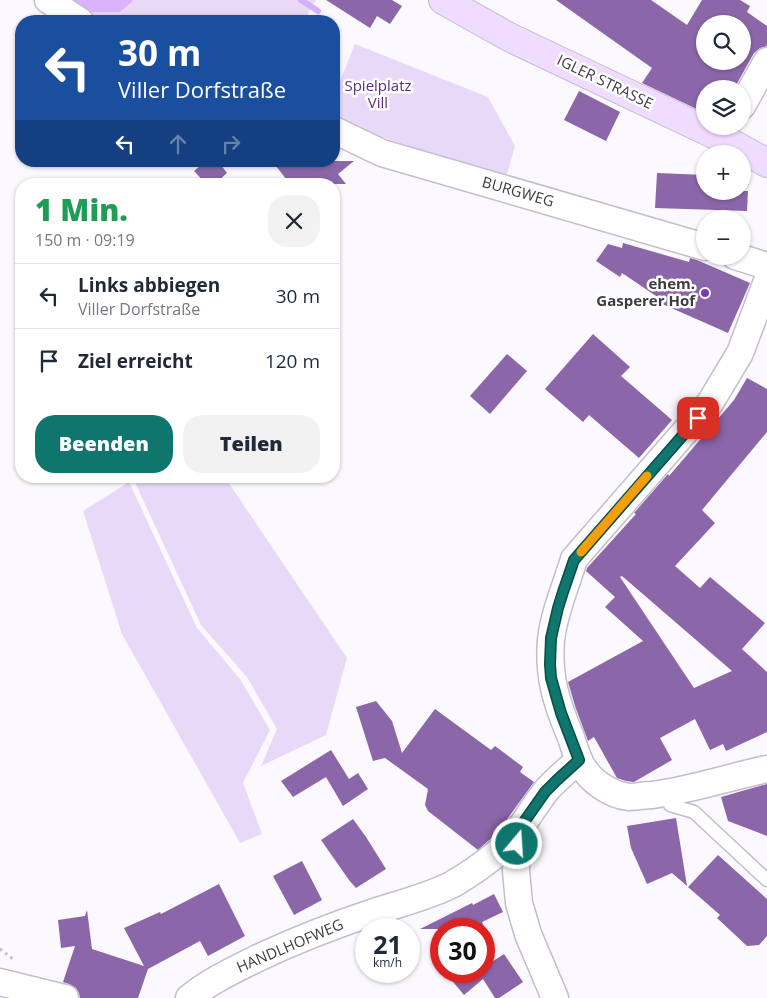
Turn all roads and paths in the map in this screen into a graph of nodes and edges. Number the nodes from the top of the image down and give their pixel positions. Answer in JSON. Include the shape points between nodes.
{"nodes":[{"id":1,"x":48,"y":0,"type":"edge"},
{"id":2,"x":442,"y":0,"type":"edge"},
{"id":3,"x":71,"y":15,"type":"edge"},
{"id":4,"x":767,"y":61,"type":"edge"},
{"id":5,"x":751,"y":90,"type":"edge"},
{"id":6,"x":696,"y":119,"type":"edge"},
{"id":7,"x":340,"y":133,"type":"edge"},
{"id":8,"x":731,"y":135,"type":"edge"},
{"id":9,"x":767,"y":163,"type":"edge"},
{"id":10,"x":696,"y":244,"type":"edge"},
{"id":11,"x":751,"y":261,"type":"edge"},
{"id":12,"x":767,"y":266,"type":"edge"},
{"id":13,"x":767,"y":281,"type":"edge"},
{"id":14,"x":579,"y":760,"type":"junction"},
{"id":15,"x":767,"y":769,"type":"edge"},
{"id":16,"x":666,"y":793,"type":"junction"},
{"id":17,"x":517,"y":832,"type":"junction"},
{"id":18,"x":767,"y":880,"type":"edge"},
{"id":19,"x":0,"y":982,"type":"edge"},
{"id":20,"x":65,"y":998,"type":"edge"},
{"id":21,"x":189,"y":998,"type":"edge"},
{"id":22,"x":554,"y":998,"type":"edge"}],
"edges":[{"from":1,"to":3,"type":"street"},
{"from":2,"to":6,"type":"main road","name":"IGLER STRASSE","via":[[527,45]]},
{"from":4,"to":5,"type":"street"},
{"from":7,"to":10,"type":"street","name":"BURGWEG","via":[[382,152]]},
{"from":8,"to":9,"type":"main road","name":"IGLER STRASSE"},
{"from":11,"to":12,"type":"street"},
{"from":13,"to":14,"type":"street","via":[[740,353],[710,403],[574,560],[554,623],[550,664],[555,694]]},
{"from":14,"to":16,"type":"street","via":[[593,779],[619,794],[632,797]]},
{"from":14,"to":17,"type":"street","name":"HANDLHOFWEG","via":[[545,792]]},
{"from":15,"to":16,"type":"street"},
{"from":16,"to":18,"type":"lane","via":[[670,805],[694,812]]},
{"from":17,"to":21,"type":"street","name":"HANDLHOFWEG","via":[[489,860],[441,890],[276,949],[224,975]]},
{"from":17,"to":22,"type":"street","via":[[519,903]]},
{"from":19,"to":20,"type":"street"}]}
